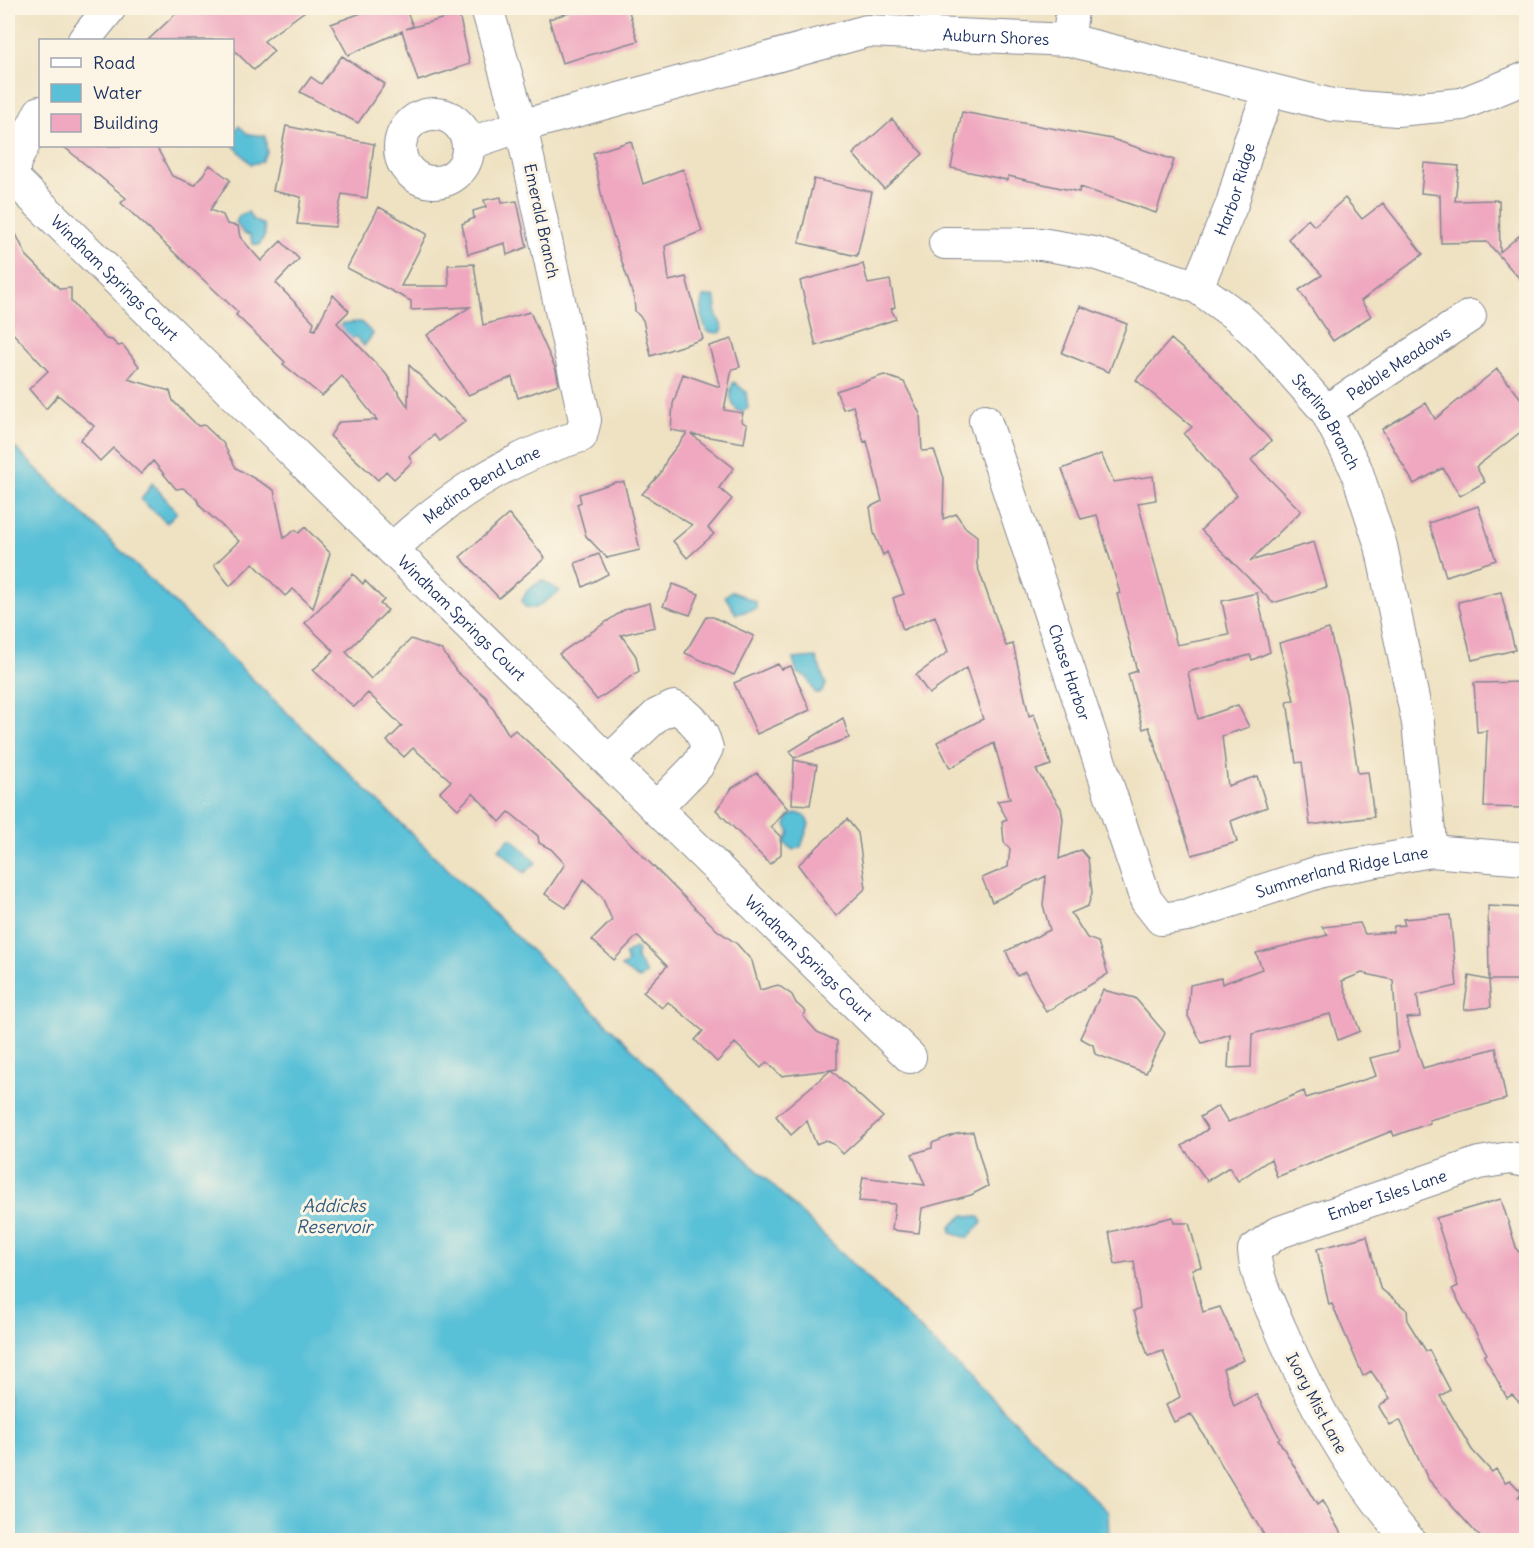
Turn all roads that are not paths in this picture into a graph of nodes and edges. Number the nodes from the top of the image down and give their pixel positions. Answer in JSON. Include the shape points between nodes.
{"nodes":[{"id":1,"x":110,"y":8,"type":"edge"},
{"id":2,"x":487,"y":8,"type":"edge"},
{"id":3,"x":1072,"y":8,"type":"edge"},
{"id":4,"x":85,"y":39,"type":"edge"},
{"id":5,"x":1069,"y":40,"type":"junction"},
{"id":6,"x":1527,"y":78,"type":"edge"},
{"id":7,"x":1270,"y":90,"type":"junction"},
{"id":8,"x":26,"y":122,"type":"edge"},
{"id":9,"x":521,"y":126,"type":"junction"},
{"id":10,"x":468,"y":144,"type":"dead end"},
{"id":11,"x":11,"y":179,"type":"edge"},
{"id":12,"x":945,"y":243,"type":"dead end"},
{"id":13,"x":1197,"y":287,"type":"junction"},
{"id":14,"x":1470,"y":316,"type":"dead end"},
{"id":15,"x":1326,"y":411,"type":"junction"},
{"id":16,"x":985,"y":420,"type":"dead end"},
{"id":17,"x":582,"y":436,"type":"joint"},
{"id":18,"x":392,"y":549,"type":"junction"},
{"id":19,"x":609,"y":761,"type":"junction"},
{"id":20,"x":656,"y":808,"type":"junction"},
{"id":21,"x":1431,"y":851,"type":"junction"},
{"id":22,"x":1527,"y":859,"type":"edge"},
{"id":23,"x":1161,"y":919,"type":"joint"},
{"id":24,"x":910,"y":1057,"type":"dead end"},
{"id":25,"x":1527,"y":1161,"type":"edge"},
{"id":26,"x":1254,"y":1250,"type":"joint"},
{"id":27,"x":1409,"y":1540,"type":"edge"}],
"edges":[{"from":1,"to":4,"type":"street"},
{"from":2,"to":9,"type":"street","name":"Emerald Branch"},
{"from":3,"to":5,"type":"street"},
{"from":5,"to":7,"type":"street","name":"Auburn Shores"},
{"from":5,"to":9,"type":"street","name":"Auburn Shores","via":[[867,31]]},
{"from":6,"to":7,"type":"street","name":"Auburn Shores","via":[[1462,104],[1397,110],[1332,105]]},
{"from":7,"to":13,"type":"street","name":"Harbor Ridge","via":[[1232,204]]},
{"from":8,"to":11,"type":"street"},
{"from":9,"to":10,"type":"street","name":"Auburn Shores"},
{"from":9,"to":17,"type":"street","name":"Emerald Branch","via":[[585,420]]},
{"from":11,"to":18,"type":"street","name":"Windham Springs Court"},
{"from":12,"to":13,"type":"street","name":"Sterling Branch","via":[[1041,244],[1095,253]]},
{"from":13,"to":15,"type":"street","name":"Sterling Branch","via":[[1263,340]]},
{"from":14,"to":15,"type":"street","name":"Pebble Meadows"},
{"from":15,"to":21,"type":"street","name":"Sterling Branch","via":[[1356,469],[1381,546],[1418,723]]},
{"from":16,"to":23,"type":"street","name":"Chase Harbor","via":[[1146,900]]},
{"from":17,"to":18,"type":"street","name":"Medina Bend Lane","via":[[544,447],[484,476],[428,516]]},
{"from":18,"to":19,"type":"street","name":"Windham Springs Court"},
{"from":19,"to":20,"type":"street","name":"Windham Springs Court"},
{"from":19,"to":20,"type":"street","via":[[657,715],[674,707],[685,712],[703,731],[707,748],[698,765]]},
{"from":20,"to":24,"type":"street","name":"Windham Springs Court"},
{"from":21,"to":22,"type":"street","name":"Summerland Ridge Lane"},
{"from":21,"to":23,"type":"street","name":"Summerland Ridge Lane","via":[[1322,871],[1188,915]]},
{"from":25,"to":26,"type":"street","name":"Ember Isles Lane","via":[[1510,1158],[1479,1163],[1277,1233]]},
{"from":26,"to":27,"type":"street","name":"Ivory Mist Lane","via":[[1256,1271],[1302,1380],[1343,1454]]}]}
